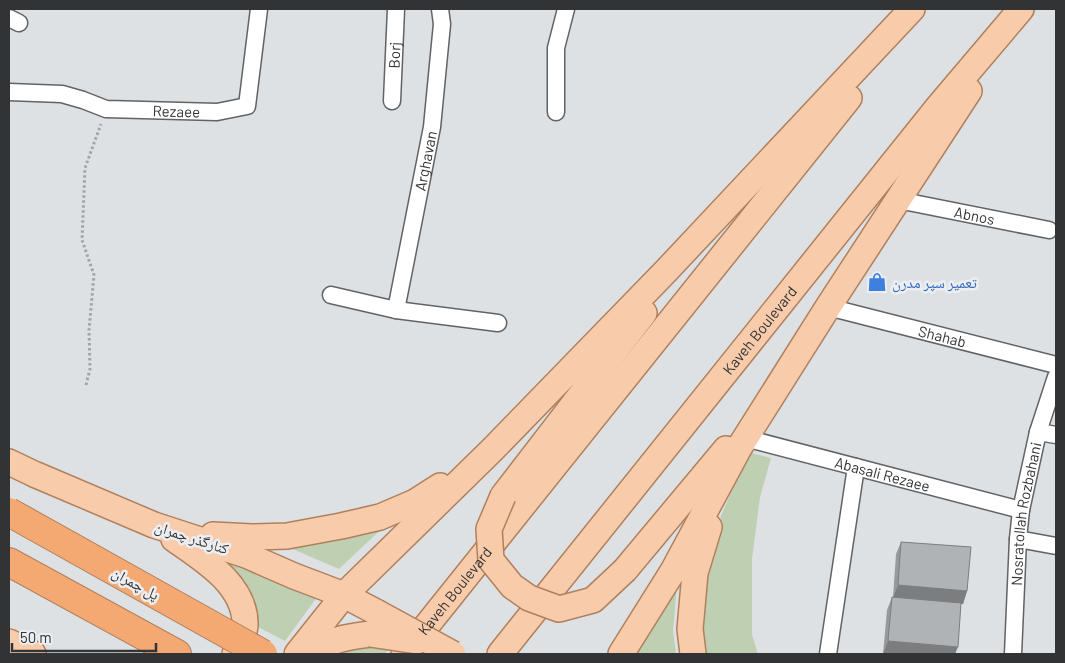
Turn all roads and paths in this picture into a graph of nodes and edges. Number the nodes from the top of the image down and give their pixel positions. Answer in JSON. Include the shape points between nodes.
{"nodes":[{"id":1,"x":259,"y":9,"type":"edge"},
{"id":2,"x":396,"y":9,"type":"edge"},
{"id":3,"x":440,"y":9,"type":"edge"},
{"id":4,"x":566,"y":9,"type":"edge"},
{"id":5,"x":1022,"y":9,"type":"edge"},
{"id":6,"x":910,"y":12,"type":"edge"},
{"id":7,"x":9,"y":92,"type":"edge"},
{"id":8,"x":392,"y":101,"type":"dead end"},
{"id":9,"x":106,"y":109,"type":"junction"},
{"id":10,"x":556,"y":112,"type":"dead end"},
{"id":11,"x":898,"y":200,"type":"junction"},
{"id":12,"x":718,"y":216,"type":"junction"},
{"id":13,"x":1049,"y":230,"type":"dead end"},
{"id":14,"x":331,"y":295,"type":"dead end"},
{"id":15,"x":828,"y":307,"type":"junction"},
{"id":16,"x":396,"y":310,"type":"junction"},
{"id":17,"x":498,"y":323,"type":"dead end"},
{"id":18,"x":1056,"y":365,"type":"edge"},
{"id":19,"x":1056,"y":377,"type":"edge"},
{"id":20,"x":781,"y":383,"type":"junction"},
{"id":21,"x":86,"y":385,"type":"dead end"},
{"id":22,"x":1038,"y":432,"type":"junction"},
{"id":23,"x":1056,"y":435,"type":"edge"},
{"id":24,"x":742,"y":443,"type":"junction"},
{"id":25,"x":492,"y":450,"type":"junction"},
{"id":26,"x":9,"y":462,"type":"edge"},
{"id":27,"x":856,"y":467,"type":"junction"},
{"id":28,"x":1021,"y":510,"type":"junction"},
{"id":29,"x":9,"y":512,"type":"edge"},
{"id":30,"x":154,"y":525,"type":"junction"},
{"id":31,"x":1018,"y":539,"type":"junction"},
{"id":32,"x":1056,"y":546,"type":"edge"},
{"id":33,"x":9,"y":562,"type":"edge"},
{"id":34,"x":344,"y":595,"type":"junction"},
{"id":35,"x":373,"y":623,"type":"junction"},
{"id":36,"x":9,"y":642,"type":"edge"},
{"id":37,"x":16,"y":654,"type":"edge"},
{"id":38,"x":27,"y":654,"type":"edge"},
{"id":39,"x":33,"y":654,"type":"edge"},
{"id":40,"x":177,"y":654,"type":"edge"},
{"id":41,"x":235,"y":654,"type":"edge"},
{"id":42,"x":263,"y":654,"type":"edge"},
{"id":43,"x":297,"y":654,"type":"edge"},
{"id":44,"x":308,"y":654,"type":"edge"},
{"id":45,"x":404,"y":654,"type":"edge"},
{"id":46,"x":453,"y":654,"type":"edge"},
{"id":47,"x":500,"y":654,"type":"edge"},
{"id":48,"x":621,"y":654,"type":"edge"},
{"id":49,"x":692,"y":654,"type":"edge"},
{"id":50,"x":828,"y":654,"type":"edge"},
{"id":51,"x":1013,"y":654,"type":"edge"}],
"edges":[{"from":1,"to":9,"type":"street","name":"Rezaee","via":[[247,106],[216,112]]},
{"from":2,"to":8,"type":"street","name":"Borj"},
{"from":3,"to":16,"type":"street","name":"Arghavan","via":[[442,24],[432,127]]},
{"from":4,"to":10,"type":"street","via":[[556,48]]},
{"from":5,"to":11,"type":"main road"},
{"from":5,"to":47,"type":"main road","name":"Kaveh Boulevard","via":[[938,107]]},
{"from":6,"to":12,"type":"main road"},
{"from":6,"to":45,"type":"main road","name":"Kaveh Boulevard","via":[[880,60]]},
{"from":7,"to":9,"type":"street","name":"Rezaee","via":[[62,94]]},
{"from":9,"to":21,"type":"path","via":[[85,168],[82,240],[94,275],[89,330],[90,369]]},
{"from":11,"to":13,"type":"street","name":"Abnos"},
{"from":11,"to":15,"type":"main road"},
{"from":12,"to":20,"type":"main road","bridge":true,"via":[[504,496],[489,529],[491,560],[512,586],[529,598],[559,608],[593,600],[625,570]]},
{"from":12,"to":25,"type":"main road"},
{"from":14,"to":16,"type":"street"},
{"from":15,"to":18,"type":"street","name":"Shahab"},
{"from":15,"to":20,"type":"main road"},
{"from":16,"to":17,"type":"street"},
{"from":19,"to":22,"type":"street","name":"Nosratollah Rozbahani"},
{"from":20,"to":24,"type":"main road"},
{"from":22,"to":23,"type":"street"},
{"from":22,"to":28,"type":"street","name":"Nosratollah Rozbahani"},
{"from":24,"to":27,"type":"street","name":"Abasali Rezaee"},
{"from":24,"to":48,"type":"main road","via":[[673,571]]},
{"from":24,"to":49,"type":"main road","via":[[695,573],[690,629]]},
{"from":25,"to":30,"type":"main road","via":[[415,502],[380,517],[278,537],[213,535]]},
{"from":25,"to":34,"type":"main road"},
{"from":26,"to":30,"type":"main road","name":"کنارگذر چمران"},
{"from":27,"to":28,"type":"street","name":"Abasali Rezaee"},
{"from":27,"to":50,"type":"street"},
{"from":28,"to":31,"type":"street","name":"Nosratollah Rozbahani"},
{"from":29,"to":42,"type":"highway","name":"پل چمران","bridge":true},
{"from":30,"to":34,"type":"main road","name":"کنارگذر چمران","via":[[246,555]]},
{"from":30,"to":41,"type":"main road","via":[[215,568],[241,600],[245,626]]},
{"from":31,"to":32,"type":"street"},
{"from":31,"to":51,"type":"street","name":"Nosratollah Rozbahani"},
{"from":33,"to":40,"type":"highway"},
{"from":34,"to":35,"type":"main road","name":"کنارگذر چمران"},
{"from":34,"to":43,"type":"main road"},
{"from":35,"to":44,"type":"main road"},
{"from":35,"to":46,"type":"main road","bridge":true,"via":[[432,642]]},
{"from":36,"to":37,"type":"main road"},
{"from":36,"to":38,"type":"main road"},
{"from":36,"to":39,"type":"main road"}]}
